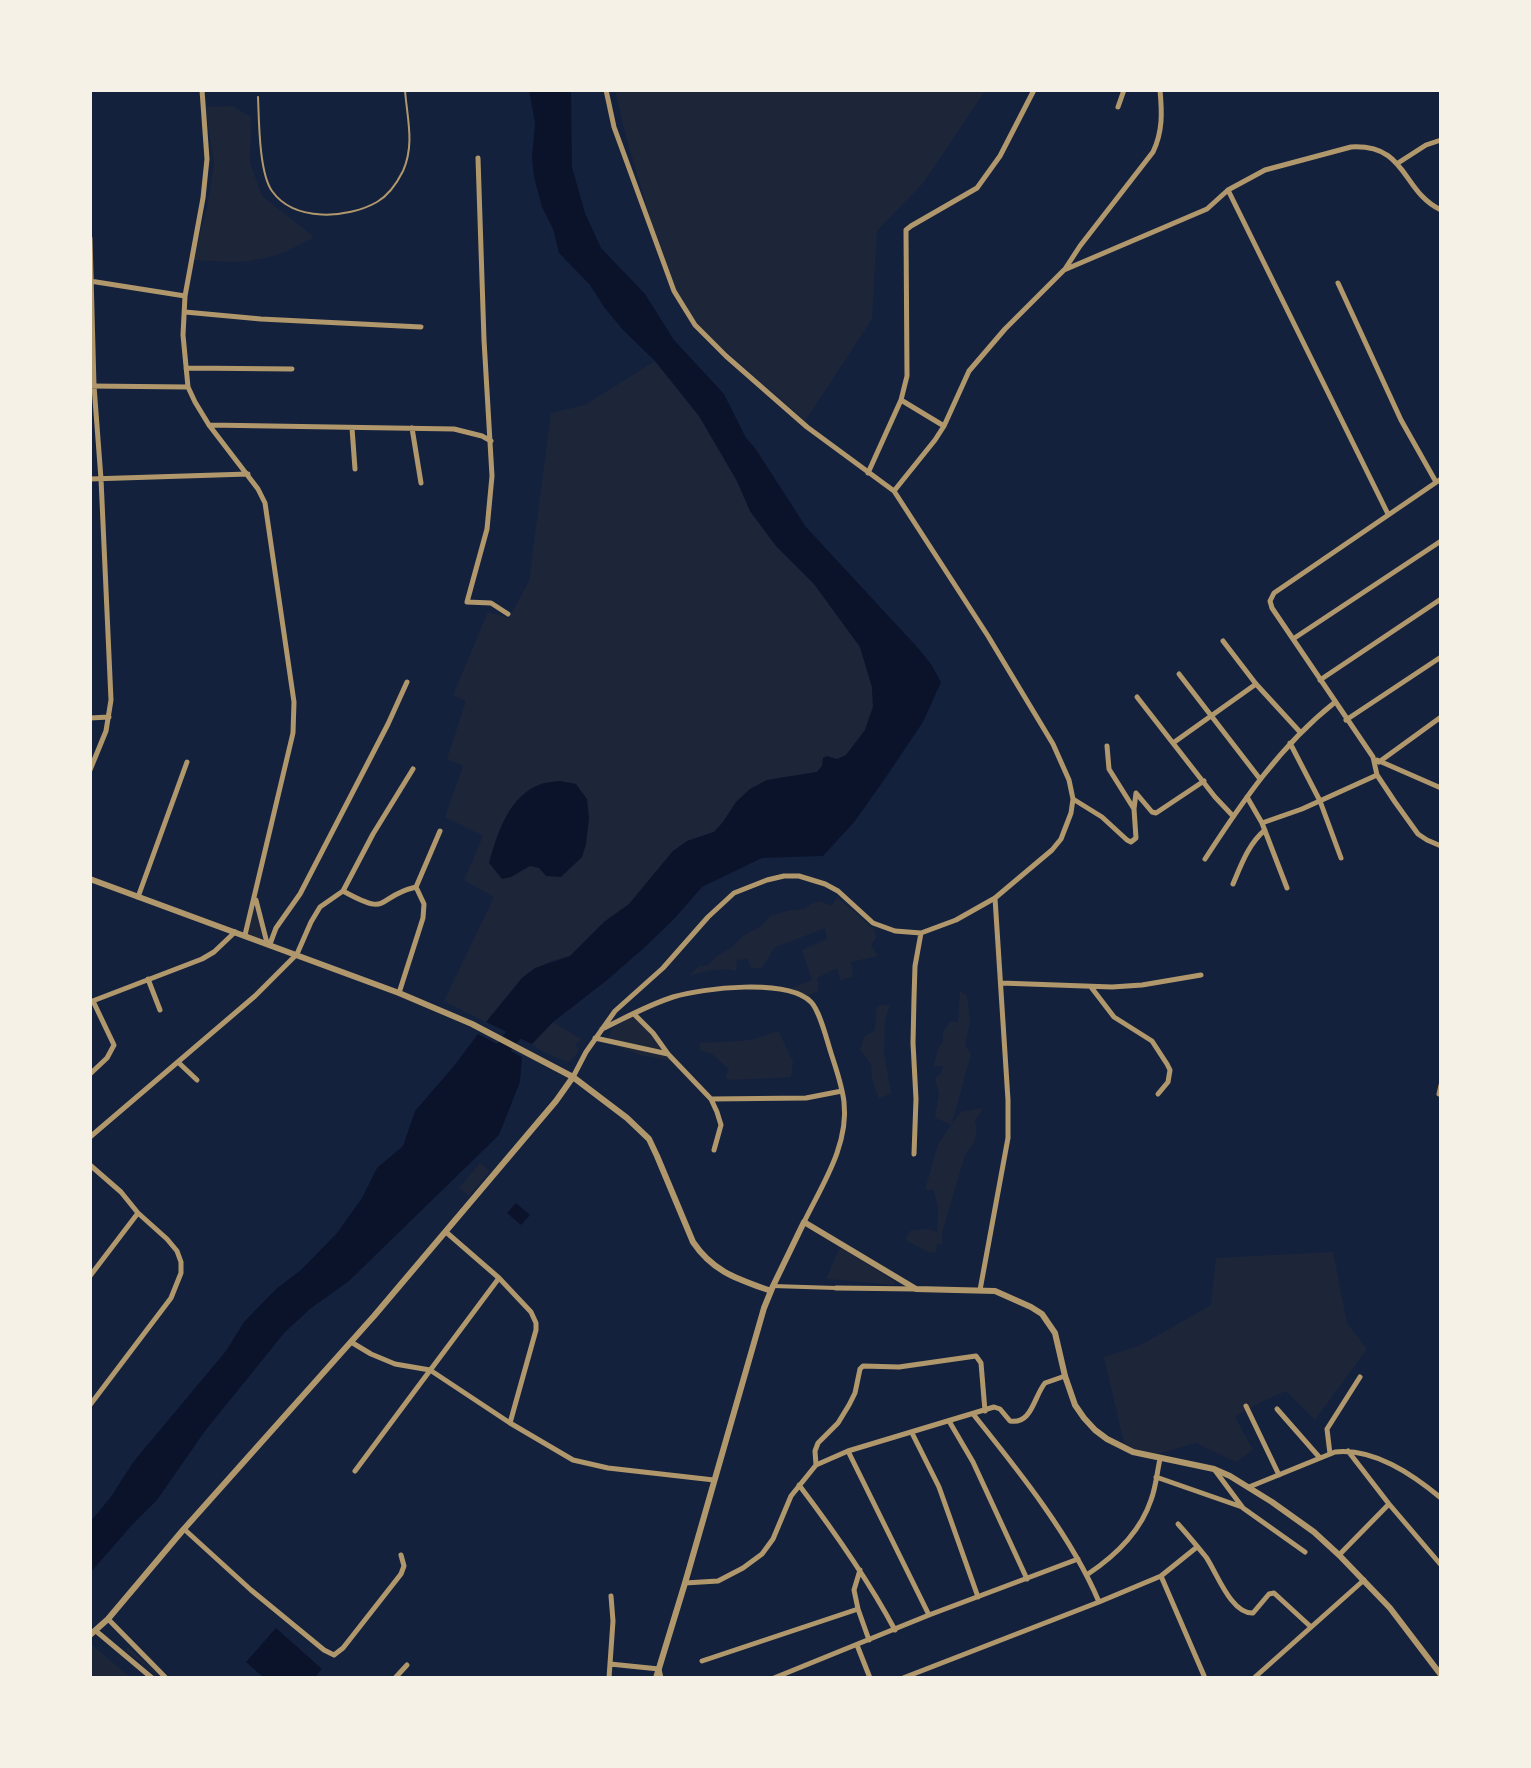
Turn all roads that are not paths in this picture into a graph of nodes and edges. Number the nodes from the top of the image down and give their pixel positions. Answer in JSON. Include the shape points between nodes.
{"nodes":[{"id":1,"x":202,"y":90,"type":"edge"},
{"id":2,"x":405,"y":90,"type":"edge"},
{"id":3,"x":606,"y":90,"type":"edge"},
{"id":4,"x":1034,"y":90,"type":"edge"},
{"id":5,"x":1124,"y":90,"type":"edge"},
{"id":6,"x":1160,"y":90,"type":"edge"},
{"id":7,"x":258,"y":97,"type":"dead end"},
{"id":8,"x":1118,"y":107,"type":"dead end"},
{"id":9,"x":1441,"y":140,"type":"edge"},
{"id":10,"x":478,"y":158,"type":"dead end"},
{"id":11,"x":1398,"y":163,"type":"junction"},
{"id":12,"x":1228,"y":190,"type":"junction"},
{"id":13,"x":1441,"y":210,"type":"edge"},
{"id":14,"x":90,"y":238,"type":"edge"},
{"id":15,"x":1064,"y":270,"type":"junction"},
{"id":16,"x":91,"y":281,"type":"edge"},
{"id":17,"x":1338,"y":283,"type":"dead end"},
{"id":18,"x":185,"y":296,"type":"junction"},
{"id":19,"x":185,"y":312,"type":"junction"},
{"id":20,"x":421,"y":327,"type":"dead end"},
{"id":21,"x":186,"y":368,"type":"junction"},
{"id":22,"x":292,"y":369,"type":"dead end"},
{"id":23,"x":92,"y":386,"type":"edge"},
{"id":24,"x":188,"y":387,"type":"junction"},
{"id":25,"x":901,"y":399,"type":"junction"},
{"id":26,"x":209,"y":426,"type":"junction"},
{"id":27,"x":944,"y":426,"type":"junction"},
{"id":28,"x":352,"y":428,"type":"junction"},
{"id":29,"x":412,"y":428,"type":"junction"},
{"id":30,"x":491,"y":441,"type":"junction"},
{"id":31,"x":355,"y":469,"type":"dead end"},
{"id":32,"x":868,"y":473,"type":"junction"},
{"id":33,"x":248,"y":474,"type":"junction"},
{"id":34,"x":90,"y":479,"type":"edge"},
{"id":35,"x":101,"y":479,"type":"junction"},
{"id":36,"x":1439,"y":481,"type":"edge"},
{"id":37,"x":421,"y":483,"type":"dead end"},
{"id":38,"x":894,"y":490,"type":"junction"},
{"id":39,"x":1388,"y":514,"type":"junction"},
{"id":40,"x":1441,"y":541,"type":"edge"},
{"id":41,"x":1441,"y":599,"type":"edge"},
{"id":42,"x":508,"y":614,"type":"dead end"},
{"id":43,"x":1293,"y":639,"type":"junction"},
{"id":44,"x":1223,"y":641,"type":"dead end"},
{"id":45,"x":1441,"y":657,"type":"edge"},
{"id":46,"x":1179,"y":674,"type":"dead end"},
{"id":47,"x":1320,"y":680,"type":"junction"},
{"id":48,"x":407,"y":682,"type":"dead end"},
{"id":49,"x":1256,"y":684,"type":"junction"},
{"id":50,"x":1137,"y":697,"type":"dead end"},
{"id":51,"x":1334,"y":703,"type":"junction"},
{"id":52,"x":1210,"y":716,"type":"junction"},
{"id":53,"x":110,"y":717,"type":"junction"},
{"id":54,"x":1441,"y":717,"type":"edge"},
{"id":55,"x":90,"y":718,"type":"edge"},
{"id":56,"x":1346,"y":720,"type":"junction"},
{"id":57,"x":1300,"y":732,"type":"junction"},
{"id":58,"x":1173,"y":743,"type":"junction"},
{"id":59,"x":1290,"y":743,"type":"junction"},
{"id":60,"x":1107,"y":746,"type":"dead end"},
{"id":61,"x":1373,"y":758,"type":"junction"},
{"id":62,"x":188,"y":762,"type":"dead end"},
{"id":63,"x":1379,"y":762,"type":"junction"},
{"id":64,"x":413,"y":769,"type":"dead end"},
{"id":65,"x":90,"y":770,"type":"edge"},
{"id":66,"x":1377,"y":775,"type":"junction"},
{"id":67,"x":1260,"y":779,"type":"junction"},
{"id":68,"x":1204,"y":781,"type":"junction"},
{"id":69,"x":1441,"y":787,"type":"edge"},
{"id":70,"x":1247,"y":797,"type":"junction"},
{"id":71,"x":1073,"y":799,"type":"junction"},
{"id":72,"x":1320,"y":801,"type":"junction"},
{"id":73,"x":1134,"y":809,"type":"junction"},
{"id":74,"x":1233,"y":816,"type":"junction"},
{"id":75,"x":1262,"y":823,"type":"junction"},
{"id":76,"x":1265,"y":830,"type":"junction"},
{"id":77,"x":440,"y":831,"type":"dead end"},
{"id":78,"x":1441,"y":846,"type":"edge"},
{"id":79,"x":1341,"y":858,"type":"dead end"},
{"id":80,"x":1205,"y":859,"type":"dead end"},
{"id":81,"x":90,"y":879,"type":"edge"},
{"id":82,"x":1233,"y":884,"type":"dead end"},
{"id":83,"x":416,"y":887,"type":"junction"},
{"id":84,"x":1287,"y":888,"type":"dead end"},
{"id":85,"x":344,"y":891,"type":"junction"},
{"id":86,"x":138,"y":897,"type":"junction"},
{"id":87,"x":256,"y":898,"type":"junction"},
{"id":88,"x":995,"y":898,"type":"junction"},
{"id":89,"x":235,"y":932,"type":"junction"},
{"id":90,"x":921,"y":933,"type":"junction"},
{"id":91,"x":245,"y":935,"type":"junction"},
{"id":92,"x":268,"y":944,"type":"junction"},
{"id":93,"x":297,"y":954,"type":"junction"},
{"id":94,"x":1202,"y":975,"type":"dead end"},
{"id":95,"x":147,"y":980,"type":"junction"},
{"id":96,"x":1001,"y":982,"type":"junction"},
{"id":97,"x":1091,"y":987,"type":"junction"},
{"id":98,"x":399,"y":993,"type":"junction"},
{"id":99,"x":91,"y":1002,"type":"edge"},
{"id":100,"x":160,"y":1010,"type":"dead end"},
{"id":101,"x":634,"y":1014,"type":"junction"},
{"id":102,"x":600,"y":1030,"type":"junction"},
{"id":103,"x":595,"y":1038,"type":"junction"},
{"id":104,"x":668,"y":1054,"type":"junction"},
{"id":105,"x":179,"y":1063,"type":"junction"},
{"id":106,"x":90,"y":1074,"type":"edge"},
{"id":107,"x":573,"y":1077,"type":"junction"},
{"id":108,"x":197,"y":1080,"type":"dead end"},
{"id":109,"x":1441,"y":1085,"type":"edge"},
{"id":110,"x":842,"y":1091,"type":"junction"},
{"id":111,"x":1158,"y":1094,"type":"dead end"},
{"id":112,"x":1440,"y":1094,"type":"edge"},
{"id":113,"x":711,"y":1099,"type":"junction"},
{"id":114,"x":90,"y":1137,"type":"edge"},
{"id":115,"x":714,"y":1150,"type":"dead end"},
{"id":116,"x":914,"y":1154,"type":"dead end"},
{"id":117,"x":90,"y":1165,"type":"edge"},
{"id":118,"x":138,"y":1214,"type":"junction"},
{"id":119,"x":804,"y":1222,"type":"junction"},
{"id":120,"x":446,"y":1232,"type":"junction"},
{"id":121,"x":90,"y":1276,"type":"edge"},
{"id":122,"x":499,"y":1278,"type":"junction"},
{"id":123,"x":836,"y":1288,"type":"joint"},
{"id":124,"x":772,"y":1289,"type":"junction"},
{"id":125,"x":916,"y":1289,"type":"junction"},
{"id":126,"x":980,"y":1290,"type":"junction"},
{"id":127,"x":351,"y":1342,"type":"junction"},
{"id":128,"x":430,"y":1370,"type":"junction"},
{"id":129,"x":1065,"y":1376,"type":"junction"},
{"id":130,"x":1360,"y":1377,"type":"dead end"},
{"id":131,"x":90,"y":1405,"type":"edge"},
{"id":132,"x":1246,"y":1407,"type":"dead end"},
{"id":133,"x":1277,"y":1409,"type":"dead end"},
{"id":134,"x":985,"y":1410,"type":"junction"},
{"id":135,"x":973,"y":1414,"type":"junction"},
{"id":136,"x":949,"y":1421,"type":"junction"},
{"id":137,"x":510,"y":1423,"type":"junction"},
{"id":138,"x":912,"y":1433,"type":"junction"},
{"id":139,"x":848,"y":1451,"type":"junction"},
{"id":140,"x":1348,"y":1451,"type":"junction"},
{"id":141,"x":1330,"y":1454,"type":"junction"},
{"id":142,"x":1320,"y":1458,"type":"junction"},
{"id":143,"x":1160,"y":1459,"type":"junction"},
{"id":144,"x":816,"y":1465,"type":"junction"},
{"id":145,"x":1214,"y":1469,"type":"junction"},
{"id":146,"x":354,"y":1471,"type":"dead end"},
{"id":147,"x":1279,"y":1475,"type":"junction"},
{"id":148,"x":1156,"y":1477,"type":"junction"},
{"id":149,"x":714,"y":1480,"type":"junction"},
{"id":150,"x":799,"y":1485,"type":"junction"},
{"id":151,"x":1249,"y":1487,"type":"junction"},
{"id":152,"x":1441,"y":1497,"type":"edge"},
{"id":153,"x":1389,"y":1504,"type":"junction"},
{"id":154,"x":1243,"y":1508,"type":"junction"},
{"id":155,"x":1178,"y":1524,"type":"dead end"},
{"id":156,"x":184,"y":1529,"type":"junction"},
{"id":157,"x":1197,"y":1546,"type":"junction"},
{"id":158,"x":1305,"y":1552,"type":"dead end"},
{"id":159,"x":1339,"y":1555,"type":"junction"},
{"id":160,"x":401,"y":1556,"type":"dead end"},
{"id":161,"x":1078,"y":1559,"type":"junction"},
{"id":162,"x":1441,"y":1565,"type":"edge"},
{"id":163,"x":860,"y":1570,"type":"junction"},
{"id":164,"x":1088,"y":1574,"type":"junction"},
{"id":165,"x":1161,"y":1575,"type":"junction"},
{"id":166,"x":1027,"y":1579,"type":"junction"},
{"id":167,"x":1364,"y":1580,"type":"junction"},
{"id":168,"x":685,"y":1583,"type":"junction"},
{"id":169,"x":611,"y":1596,"type":"dead end"},
{"id":170,"x":978,"y":1597,"type":"junction"},
{"id":171,"x":1099,"y":1602,"type":"junction"},
{"id":172,"x":858,"y":1609,"type":"junction"},
{"id":173,"x":929,"y":1615,"type":"junction"},
{"id":174,"x":108,"y":1619,"type":"junction"},
{"id":175,"x":1311,"y":1627,"type":"junction"},
{"id":176,"x":895,"y":1629,"type":"junction"},
{"id":177,"x":93,"y":1633,"type":"edge"},
{"id":178,"x":869,"y":1640,"type":"junction"},
{"id":179,"x":857,"y":1645,"type":"junction"},
{"id":180,"x":702,"y":1661,"type":"dead end"},
{"id":181,"x":610,"y":1664,"type":"junction"},
{"id":182,"x":407,"y":1665,"type":"dead end"},
{"id":183,"x":659,"y":1669,"type":"junction"},
{"id":184,"x":1441,"y":1674,"type":"edge"},
{"id":185,"x":152,"y":1678,"type":"edge"},
{"id":186,"x":166,"y":1678,"type":"edge"},
{"id":187,"x":395,"y":1678,"type":"edge"},
{"id":188,"x":609,"y":1678,"type":"edge"},
{"id":189,"x":656,"y":1678,"type":"edge"},
{"id":190,"x":661,"y":1678,"type":"edge"},
{"id":191,"x":774,"y":1678,"type":"edge"},
{"id":192,"x":870,"y":1678,"type":"edge"},
{"id":193,"x":903,"y":1678,"type":"edge"},
{"id":194,"x":1205,"y":1678,"type":"edge"},
{"id":195,"x":1254,"y":1678,"type":"edge"}],
"edges":[{"from":1,"to":18,"type":"street","via":[[206,179]]},
{"from":2,"to":7,"type":"lane","via":[[410,142],[404,170],[396,183],[376,202],[351,211],[318,215],[293,209],[271,191],[263,164]]},
{"from":3,"to":32,"type":"street","via":[[614,127],[683,309],[726,356],[807,427]]},
{"from":4,"to":25,"type":"street","via":[[1000,156],[977,188],[906,230],[908,366]]},
{"from":5,"to":8,"type":"street"},
{"from":6,"to":15,"type":"street","via":[[1162,126],[1153,152]]},
{"from":9,"to":11,"type":"street"},
{"from":10,"to":30,"type":"street","via":[[486,398]]},
{"from":11,"to":12,"type":"street","via":[[1378,150],[1351,147],[1265,170]]},
{"from":11,"to":13,"type":"street","via":[[1422,198]]},
{"from":12,"to":15,"type":"street","via":[[1207,209]]},
{"from":12,"to":39,"type":"street"},
{"from":14,"to":16,"type":"street"},
{"from":15,"to":27,"type":"street","via":[[969,371]]},
{"from":16,"to":18,"type":"street"},
{"from":16,"to":23,"type":"street"},
{"from":17,"to":36,"type":"street","via":[[1401,420]]},
{"from":18,"to":19,"type":"street"},
{"from":19,"to":20,"type":"street"},
{"from":19,"to":21,"type":"street"},
{"from":21,"to":22,"type":"street"},
{"from":21,"to":24,"type":"street"},
{"from":23,"to":24,"type":"street"},
{"from":23,"to":35,"type":"street"},
{"from":24,"to":26,"type":"street"},
{"from":25,"to":27,"type":"street"},
{"from":25,"to":32,"type":"street"},
{"from":26,"to":28,"type":"street"},
{"from":26,"to":33,"type":"street"},
{"from":27,"to":38,"type":"street"},
{"from":28,"to":29,"type":"street"},
{"from":28,"to":31,"type":"street"},
{"from":29,"to":30,"type":"street","via":[[454,429]]},
{"from":29,"to":37,"type":"street"},
{"from":30,"to":42,"type":"street","via":[[488,519],[467,602],[491,603]]},
{"from":32,"to":38,"type":"street"},
{"from":33,"to":35,"type":"street"},
{"from":33,"to":87,"type":"street","via":[[258,489],[268,519],[294,712],[292,741]]},
{"from":34,"to":35,"type":"street"},
{"from":35,"to":53,"type":"street"},
{"from":36,"to":39,"type":"street"},
{"from":38,"to":71,"type":"street","via":[[1029,702],[1062,763]]},
{"from":39,"to":43,"type":"street","via":[[1274,593],[1270,604]]},
{"from":40,"to":43,"type":"street"},
{"from":41,"to":47,"type":"street"},
{"from":43,"to":47,"type":"street"},
{"from":44,"to":49,"type":"street"},
{"from":45,"to":56,"type":"street"},
{"from":46,"to":52,"type":"street"},
{"from":47,"to":51,"type":"street"},
{"from":48,"to":92,"type":"street","via":[[300,894]]},
{"from":49,"to":52,"type":"street"},
{"from":49,"to":57,"type":"street"},
{"from":50,"to":58,"type":"street"},
{"from":51,"to":56,"type":"street"},
{"from":51,"to":57,"type":"street"},
{"from":52,"to":58,"type":"street"},
{"from":52,"to":67,"type":"street"},
{"from":53,"to":55,"type":"street"},
{"from":53,"to":65,"type":"street"},
{"from":54,"to":63,"type":"street"},
{"from":56,"to":61,"type":"street"},
{"from":57,"to":59,"type":"street"},
{"from":58,"to":68,"type":"street"},
{"from":59,"to":67,"type":"street"},
{"from":59,"to":72,"type":"street"},
{"from":60,"to":73,"type":"street","via":[[1108,769]]},
{"from":61,"to":63,"type":"street"},
{"from":61,"to":66,"type":"street"},
{"from":62,"to":86,"type":"street"},
{"from":63,"to":69,"type":"street"},
{"from":64,"to":85,"type":"street"},
{"from":66,"to":72,"type":"street"},
{"from":66,"to":78,"type":"street","via":[[1418,834]]},
{"from":67,"to":70,"type":"street"},
{"from":68,"to":73,"type":"street","via":[[1156,813],[1136,794]]},
{"from":68,"to":74,"type":"street"},
{"from":70,"to":74,"type":"street"},
{"from":70,"to":75,"type":"street"},
{"from":71,"to":73,"type":"street","via":[[1131,842],[1137,836]]},
{"from":71,"to":88,"type":"street","via":[[1067,826],[1052,850]]},
{"from":72,"to":75,"type":"street"},
{"from":72,"to":79,"type":"street"},
{"from":74,"to":80,"type":"street"},
{"from":75,"to":76,"type":"street"},
{"from":76,"to":82,"type":"street","via":[[1257,837]]},
{"from":76,"to":84,"type":"street"},
{"from":77,"to":83,"type":"street"},
{"from":81,"to":86,"type":"street"},
{"from":83,"to":85,"type":"street","via":[[379,905],[367,904]]},
{"from":83,"to":98,"type":"street","via":[[424,904],[423,918]]},
{"from":85,"to":93,"type":"street","via":[[320,907]]},
{"from":86,"to":89,"type":"street"},
{"from":87,"to":91,"type":"street"},
{"from":87,"to":92,"type":"street"},
{"from":88,"to":90,"type":"street","via":[[957,920]]},
{"from":88,"to":96,"type":"street"},
{"from":89,"to":91,"type":"street"},
{"from":89,"to":95,"type":"street","via":[[202,959]]},
{"from":90,"to":102,"type":"street","via":[[895,931],[873,923],[838,891],[814,879],[792,876],[767,880],[734,893],[663,968],[625,1000]]},
{"from":90,"to":116,"type":"street","via":[[915,966]]},
{"from":91,"to":92,"type":"street"},
{"from":92,"to":93,"type":"street"},
{"from":93,"to":98,"type":"street"},
{"from":93,"to":105,"type":"street"},
{"from":94,"to":97,"type":"street","via":[[1133,986]]},
{"from":95,"to":99,"type":"street"},
{"from":95,"to":100,"type":"street"},
{"from":96,"to":97,"type":"street"},
{"from":96,"to":126,"type":"street","via":[[1009,1120],[1006,1158]]},
{"from":97,"to":111,"type":"street","via":[[1114,1017],[1152,1041],[1167,1064],[1168,1082]]},
{"from":98,"to":107,"type":"street","via":[[472,1024]]},
{"from":99,"to":106,"type":"street","via":[[114,1045],[108,1058]]},
{"from":101,"to":102,"type":"street"},
{"from":101,"to":104,"type":"street"},
{"from":101,"to":110,"type":"street","via":[[675,997],[736,988],[764,987],[804,996],[812,1002]]},
{"from":102,"to":103,"type":"street"},
{"from":103,"to":104,"type":"street"},
{"from":103,"to":107,"type":"street"},
{"from":104,"to":113,"type":"street"},
{"from":105,"to":108,"type":"street"},
{"from":105,"to":114,"type":"street"},
{"from":107,"to":120,"type":"street"},
{"from":107,"to":124,"type":"street","via":[[649,1140],[693,1242],[711,1264]]},
{"from":109,"to":112,"type":"street"},
{"from":110,"to":113,"type":"street","via":[[806,1098]]},
{"from":110,"to":119,"type":"street","via":[[844,1123],[840,1144]]},
{"from":113,"to":115,"type":"street","via":[[721,1125]]},
{"from":117,"to":118,"type":"street","via":[[121,1192]]},
{"from":118,"to":121,"type":"street"},
{"from":118,"to":131,"type":"street","via":[[177,1251],[181,1273],[171,1298]]},
{"from":119,"to":124,"type":"street"},
{"from":119,"to":125,"type":"street"},
{"from":120,"to":122,"type":"street"},
{"from":120,"to":127,"type":"street"},
{"from":122,"to":128,"type":"street"},
{"from":122,"to":137,"type":"street","via":[[531,1312],[536,1323]]},
{"from":123,"to":124,"type":"street"},
{"from":123,"to":125,"type":"street"},
{"from":124,"to":149,"type":"street"},
{"from":125,"to":126,"type":"street"},
{"from":126,"to":129,"type":"street","via":[[996,1291],[1042,1314],[1055,1333]]},
{"from":127,"to":128,"type":"street","via":[[395,1364]]},
{"from":127,"to":156,"type":"street"},
{"from":128,"to":137,"type":"street"},
{"from":128,"to":146,"type":"street"},
{"from":129,"to":134,"type":"street","via":[[1045,1383],[1022,1420],[1010,1420],[998,1408]]},
{"from":129,"to":143,"type":"street","via":[[1075,1405],[1095,1430],[1121,1447]]},
{"from":130,"to":141,"type":"street","via":[[1327,1429]]},
{"from":132,"to":147,"type":"street"},
{"from":133,"to":142,"type":"street"},
{"from":134,"to":135,"type":"street"},
{"from":134,"to":144,"type":"street","via":[[981,1363],[972,1355],[898,1367],[864,1366],[849,1406],[820,1439],[815,1451]]},
{"from":135,"to":136,"type":"street"},
{"from":135,"to":161,"type":"street"},
{"from":136,"to":138,"type":"street"},
{"from":136,"to":166,"type":"street","via":[[978,1471]]},
{"from":137,"to":149,"type":"street","via":[[558,1452],[590,1465]]},
{"from":138,"to":139,"type":"street"},
{"from":138,"to":170,"type":"street","via":[[939,1487]]},
{"from":139,"to":144,"type":"street"},
{"from":139,"to":173,"type":"street"},
{"from":140,"to":141,"type":"street"},
{"from":140,"to":152,"type":"street","via":[[1374,1457]]},
{"from":140,"to":153,"type":"street"},
{"from":141,"to":142,"type":"street"},
{"from":142,"to":147,"type":"street"},
{"from":143,"to":145,"type":"street"},
{"from":143,"to":148,"type":"street"},
{"from":144,"to":150,"type":"street"},
{"from":145,"to":151,"type":"street"},
{"from":145,"to":154,"type":"street"},
{"from":147,"to":151,"type":"street"},
{"from":148,"to":154,"type":"street"},
{"from":148,"to":164,"type":"street","via":[[1151,1501],[1131,1537]]},
{"from":149,"to":168,"type":"street"},
{"from":150,"to":163,"type":"street"},
{"from":150,"to":168,"type":"street","via":[[762,1554],[724,1578]]},
{"from":151,"to":159,"type":"street","via":[[1314,1532]]},
{"from":153,"to":159,"type":"street"},
{"from":153,"to":162,"type":"street"},
{"from":154,"to":158,"type":"street"},
{"from":155,"to":157,"type":"street"},
{"from":156,"to":160,"type":"street","via":[[260,1597],[334,1655],[396,1582],[404,1566]]},
{"from":156,"to":174,"type":"street"},
{"from":157,"to":165,"type":"street"},
{"from":157,"to":175,"type":"street","via":[[1231,1600],[1245,1611],[1253,1613],[1272,1593]]},
{"from":159,"to":167,"type":"street"},
{"from":161,"to":164,"type":"street"},
{"from":161,"to":166,"type":"street"},
{"from":163,"to":172,"type":"street","via":[[854,1590]]},
{"from":163,"to":176,"type":"street"},
{"from":164,"to":171,"type":"street"},
{"from":165,"to":171,"type":"street"},
{"from":165,"to":194,"type":"street"},
{"from":166,"to":170,"type":"street"},
{"from":167,"to":175,"type":"street"},
{"from":167,"to":184,"type":"street"},
{"from":168,"to":183,"type":"street"},
{"from":169,"to":181,"type":"street"},
{"from":170,"to":173,"type":"street"},
{"from":171,"to":193,"type":"street"},
{"from":172,"to":178,"type":"street"},
{"from":172,"to":180,"type":"street"},
{"from":173,"to":176,"type":"street"},
{"from":174,"to":177,"type":"street"},
{"from":174,"to":186,"type":"street"},
{"from":175,"to":195,"type":"street"},
{"from":176,"to":178,"type":"street"},
{"from":177,"to":185,"type":"street"},
{"from":178,"to":179,"type":"street"},
{"from":179,"to":191,"type":"street"},
{"from":179,"to":192,"type":"street"},
{"from":181,"to":183,"type":"street"},
{"from":181,"to":188,"type":"street"},
{"from":182,"to":187,"type":"street"},
{"from":183,"to":189,"type":"street"},
{"from":183,"to":190,"type":"street"}]}
